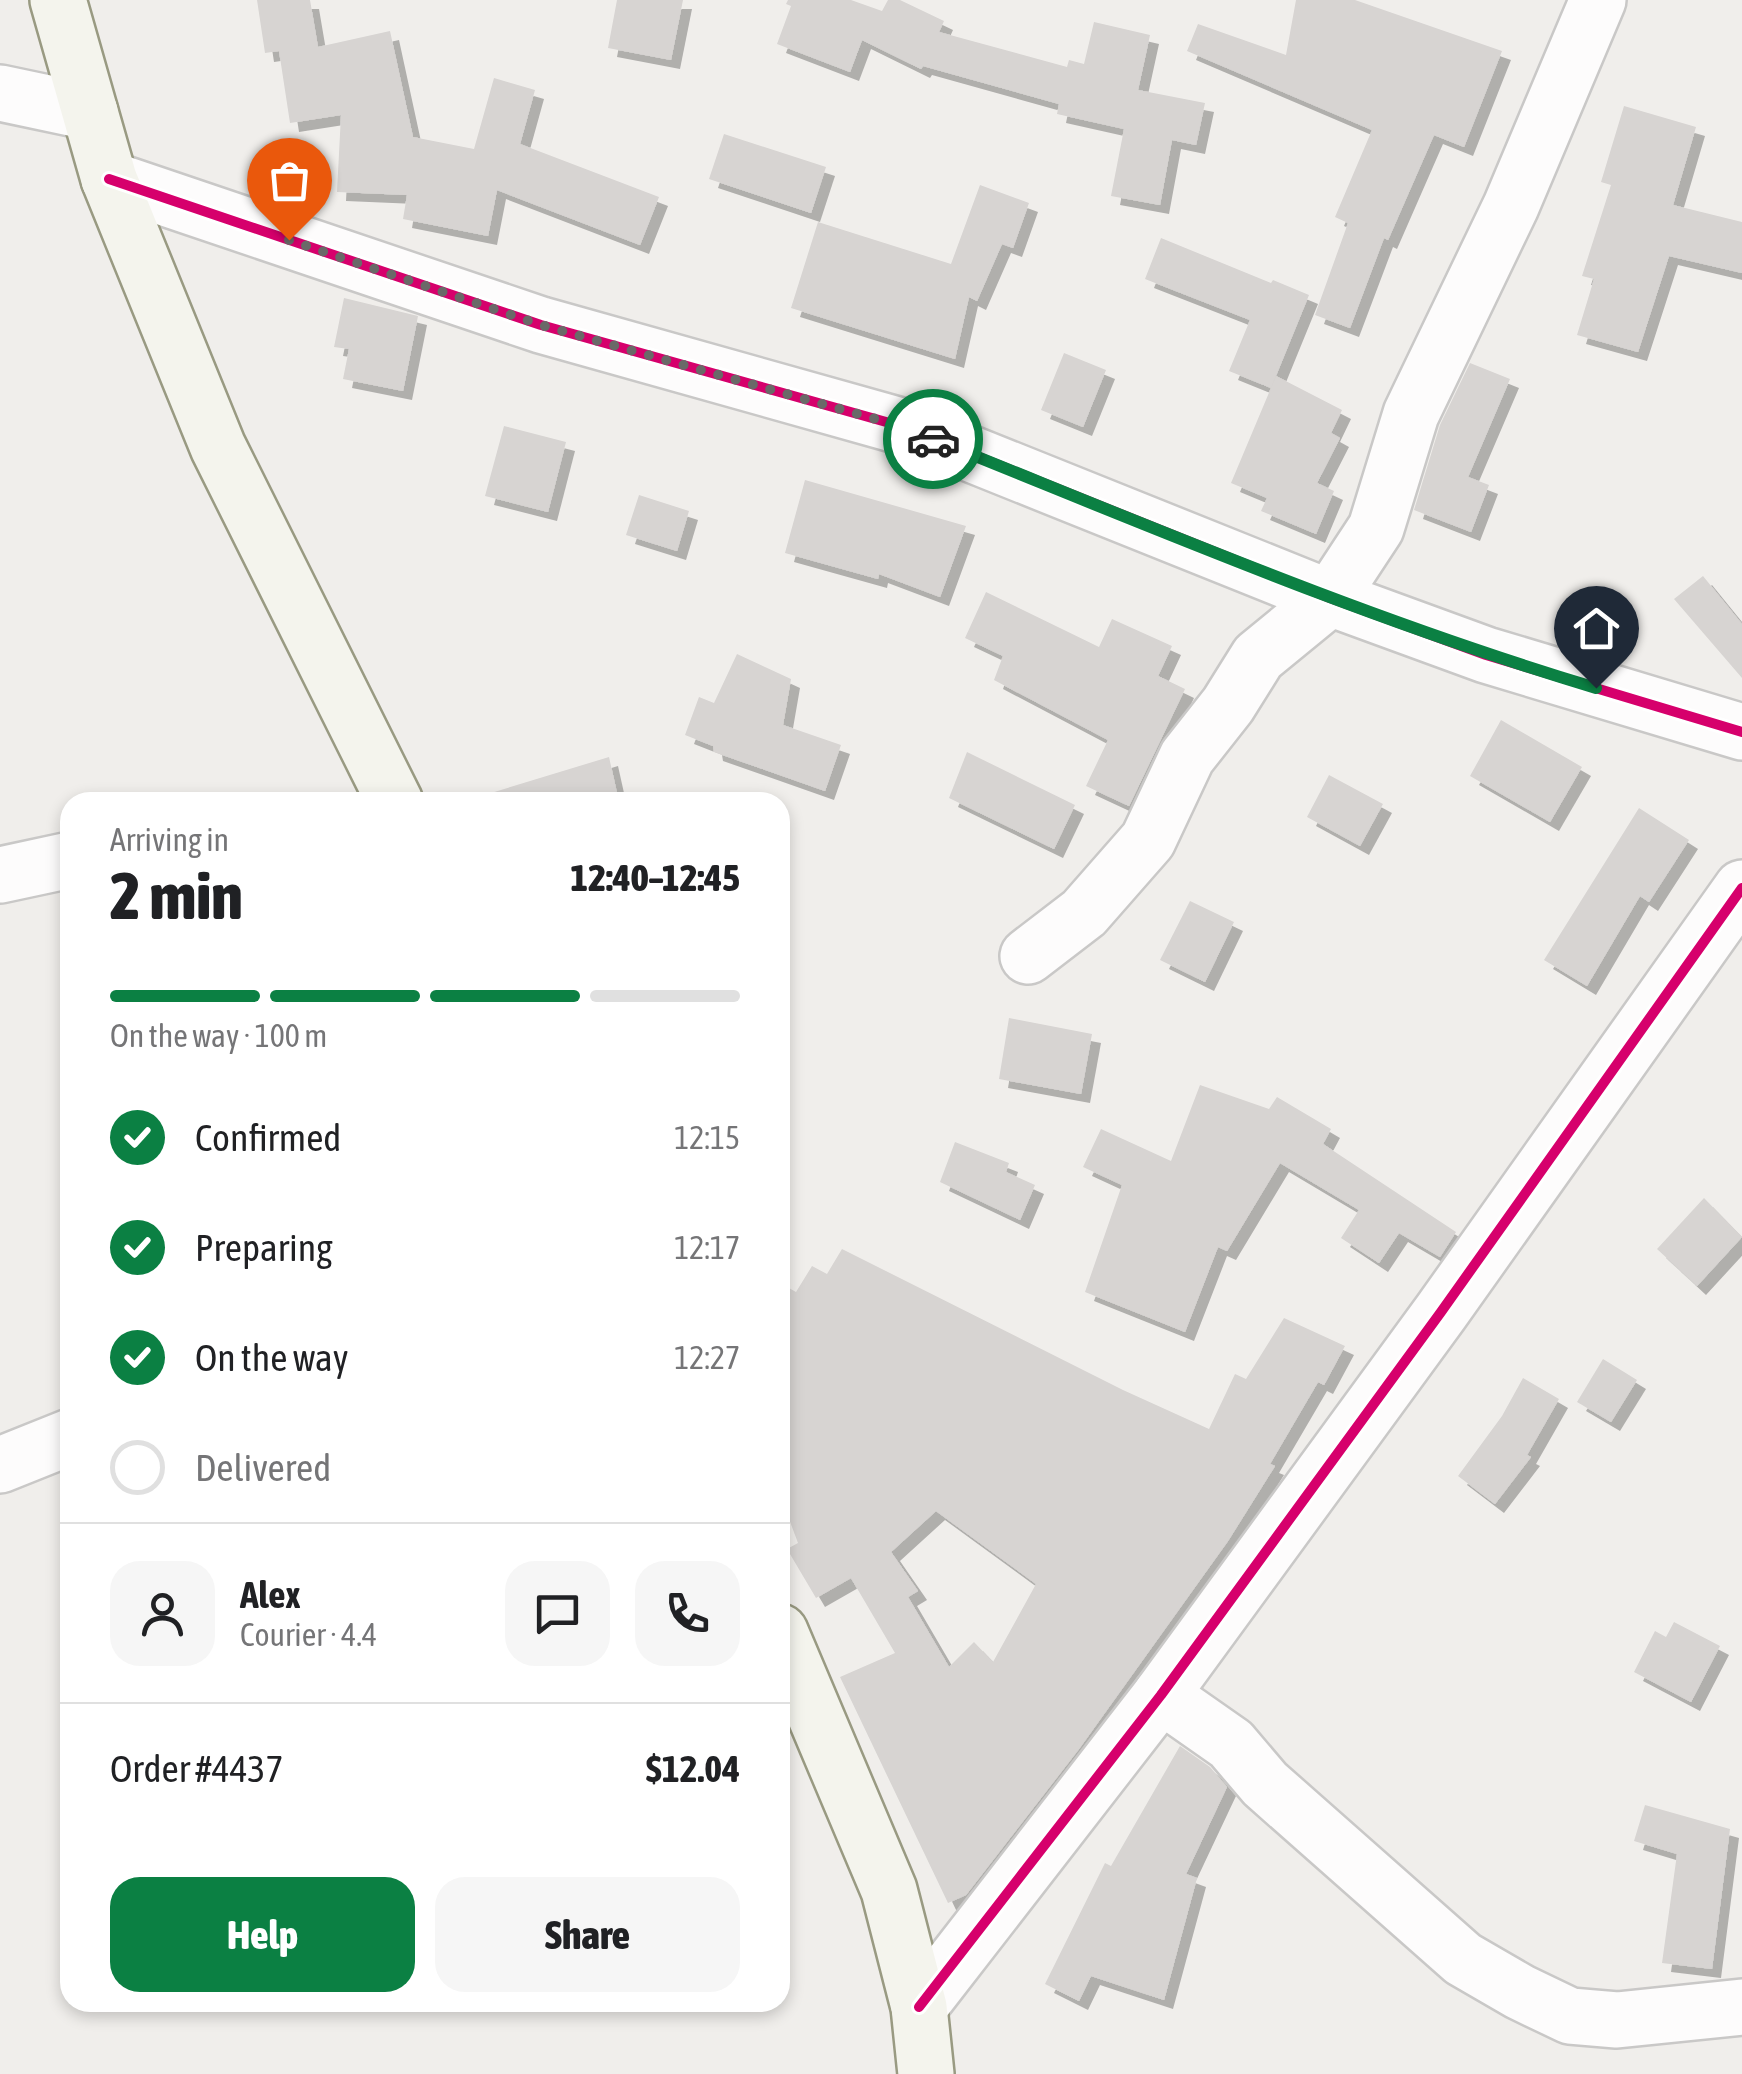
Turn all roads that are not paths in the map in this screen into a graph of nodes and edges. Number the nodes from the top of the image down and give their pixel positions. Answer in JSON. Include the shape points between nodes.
{"nodes":[{"id":1,"x":58,"y":0,"type":"edge"},
{"id":2,"x":1598,"y":0,"type":"edge"},
{"id":3,"x":0,"y":93,"type":"edge"},
{"id":4,"x":90,"y":112,"type":"junction"},
{"id":5,"x":109,"y":179,"type":"junction"},
{"id":6,"x":1330,"y":598,"type":"junction"},
{"id":7,"x":1742,"y":732,"type":"edge"},
{"id":8,"x":390,"y":792,"type":"edge"},
{"id":9,"x":60,"y":862,"type":"edge"},
{"id":10,"x":0,"y":875,"type":"edge"},
{"id":11,"x":1742,"y":888,"type":"edge"},
{"id":12,"x":1028,"y":956,"type":"dead end"},
{"id":13,"x":60,"y":1441,"type":"edge"},
{"id":14,"x":0,"y":1465,"type":"edge"},
{"id":15,"x":790,"y":1656,"type":"edge"},
{"id":16,"x":1161,"y":1695,"type":"junction"},
{"id":17,"x":1742,"y":2007,"type":"edge"},
{"id":18,"x":919,"y":2008,"type":"junction"},
{"id":19,"x":926,"y":2074,"type":"edge"}],
"edges":[{"from":1,"to":4,"type":"main road"},
{"from":2,"to":6,"type":"street","via":[[1497,238],[1411,414],[1376,528]]},
{"from":3,"to":4,"type":"street"},
{"from":4,"to":5,"type":"main road"},
{"from":5,"to":6,"type":"street","via":[[541,325],[904,427]]},
{"from":5,"to":8,"type":"main road","via":[[218,447]]},
{"from":6,"to":7,"type":"street","via":[[1486,654]]},
{"from":6,"to":12,"type":"street","via":[[1258,657],[1187,757],[1148,840],[1084,913]]},
{"from":9,"to":10,"type":"street"},
{"from":11,"to":16,"type":"street"},
{"from":13,"to":14,"type":"street"},
{"from":15,"to":18,"type":"main road","via":[[889,1890]]},
{"from":16,"to":17,"type":"street","via":[[1230,1744],[1265,1784],[1463,1959],[1520,1992],[1570,2016],[1616,2020]]},
{"from":16,"to":18,"type":"street"},
{"from":18,"to":19,"type":"main road"}]}
